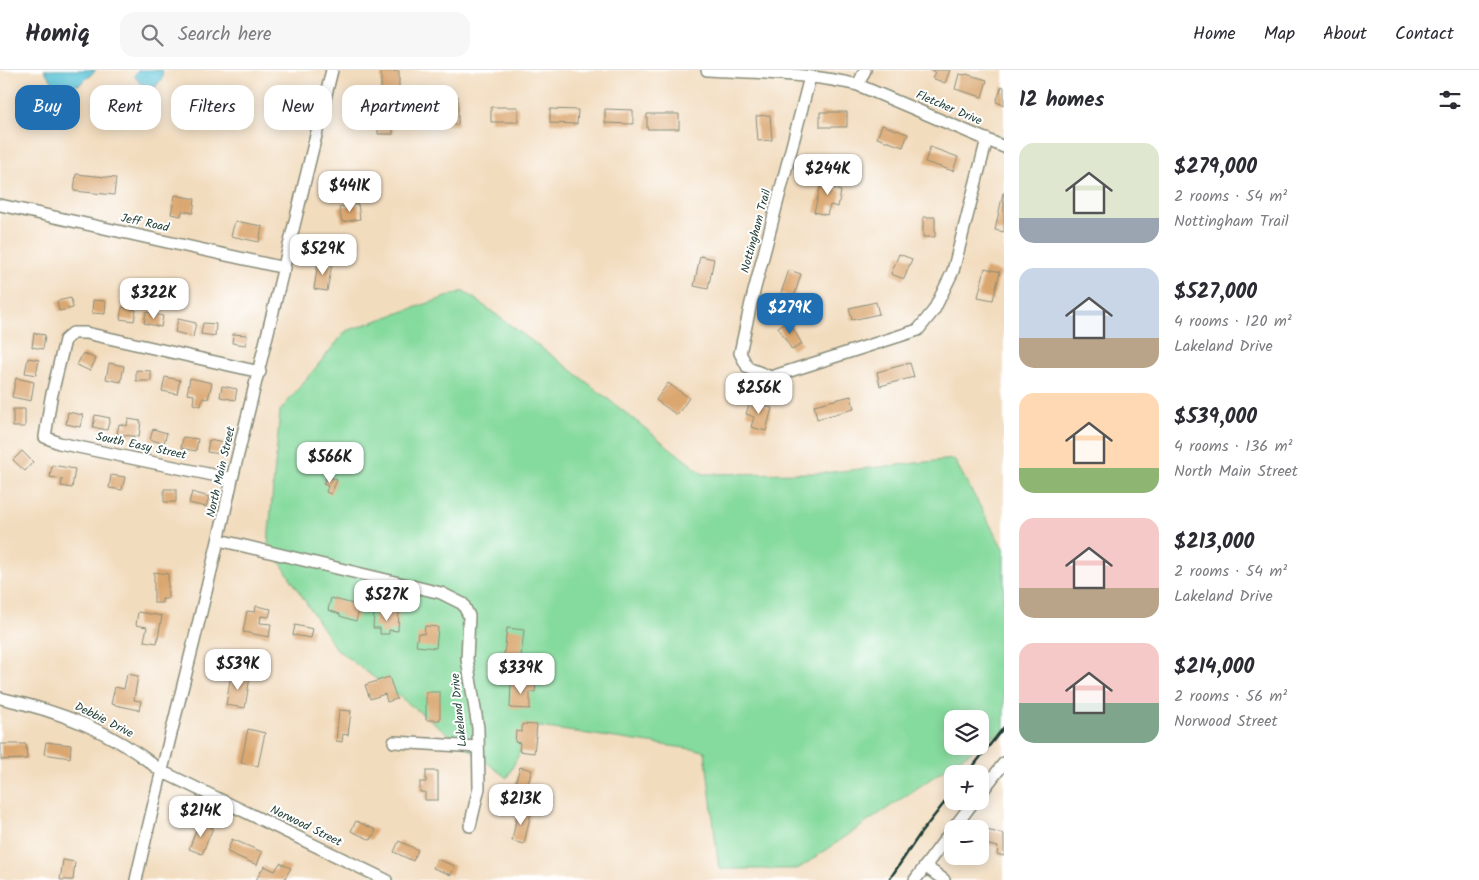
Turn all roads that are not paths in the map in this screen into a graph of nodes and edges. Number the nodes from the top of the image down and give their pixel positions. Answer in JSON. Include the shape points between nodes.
{"nodes":[{"id":1,"x":332,"y":70,"type":"edge"},
{"id":2,"x":707,"y":70,"type":"edge"},
{"id":3,"x":713,"y":70,"type":"edge"},
{"id":4,"x":865,"y":70,"type":"edge"},
{"id":5,"x":810,"y":77,"type":"junction"},
{"id":6,"x":858,"y":85,"type":"junction"},
{"id":7,"x":987,"y":139,"type":"junction"},
{"id":8,"x":1004,"y":146,"type":"edge"},
{"id":9,"x":0,"y":206,"type":"edge"},
{"id":10,"x":285,"y":268,"type":"junction"},
{"id":11,"x":260,"y":372,"type":"junction"},
{"id":12,"x":232,"y":479,"type":"junction"},
{"id":13,"x":219,"y":540,"type":"junction"},
{"id":14,"x":0,"y":698,"type":"edge"},
{"id":15,"x":394,"y":742,"type":"dead end"},
{"id":16,"x":478,"y":747,"type":"junction"},
{"id":17,"x":1004,"y":763,"type":"edge"},
{"id":18,"x":161,"y":771,"type":"junction"},
{"id":19,"x":989,"y":782,"type":"edge"},
{"id":20,"x":470,"y":826,"type":"dead end"},
{"id":21,"x":944,"y":841,"type":"edge"},
{"id":22,"x":925,"y":866,"type":"junction"},
{"id":23,"x":136,"y":880,"type":"edge"},
{"id":24,"x":386,"y":880,"type":"edge"},
{"id":25,"x":915,"y":880,"type":"edge"},
{"id":26,"x":944,"y":880,"type":"edge"}],
"edges":[{"from":1,"to":10,"type":"street","name":"North Main Street"},
{"from":2,"to":3,"type":"street","name":"Fletcher Drive"},
{"from":3,"to":5,"type":"street","name":"Fletcher Drive"},
{"from":4,"to":6,"type":"street"},
{"from":5,"to":6,"type":"street","name":"Fletcher Drive"},
{"from":5,"to":7,"type":"street","name":"Nottingham Trail","via":[[740,353],[748,368],[771,377],[918,330],[934,310],[953,271]]},
{"from":6,"to":7,"type":"street","name":"Fletcher Drive"},
{"from":7,"to":8,"type":"street","name":"Fletcher Drive"},
{"from":9,"to":10,"type":"street","name":"Jeff Road"},
{"from":10,"to":11,"type":"street","name":"North Main Street"},
{"from":11,"to":12,"type":"street","name":"North Main Street"},
{"from":11,"to":12,"type":"street","name":"South Easy Street","via":[[86,333],[73,333],[66,340],[45,437],[59,443]]},
{"from":12,"to":13,"type":"street","name":"North Main Street"},
{"from":13,"to":16,"type":"street","name":"Lakeland Drive","via":[[441,593],[463,604],[469,616],[467,659]]},
{"from":13,"to":18,"type":"street","name":"North Main Street"},
{"from":14,"to":18,"type":"street","name":"Debbie Drive","via":[[74,719],[148,760]]},
{"from":15,"to":16,"type":"street"},
{"from":16,"to":20,"type":"street","name":"Lakeland Drive","via":[[479,788]]},
{"from":17,"to":19,"type":"street"},
{"from":18,"to":23,"type":"street","name":"North Main Street"},
{"from":18,"to":24,"type":"street","name":"Norwood Street"},
{"from":21,"to":22,"type":"street"},
{"from":22,"to":25,"type":"street"},
{"from":22,"to":26,"type":"street"}]}
